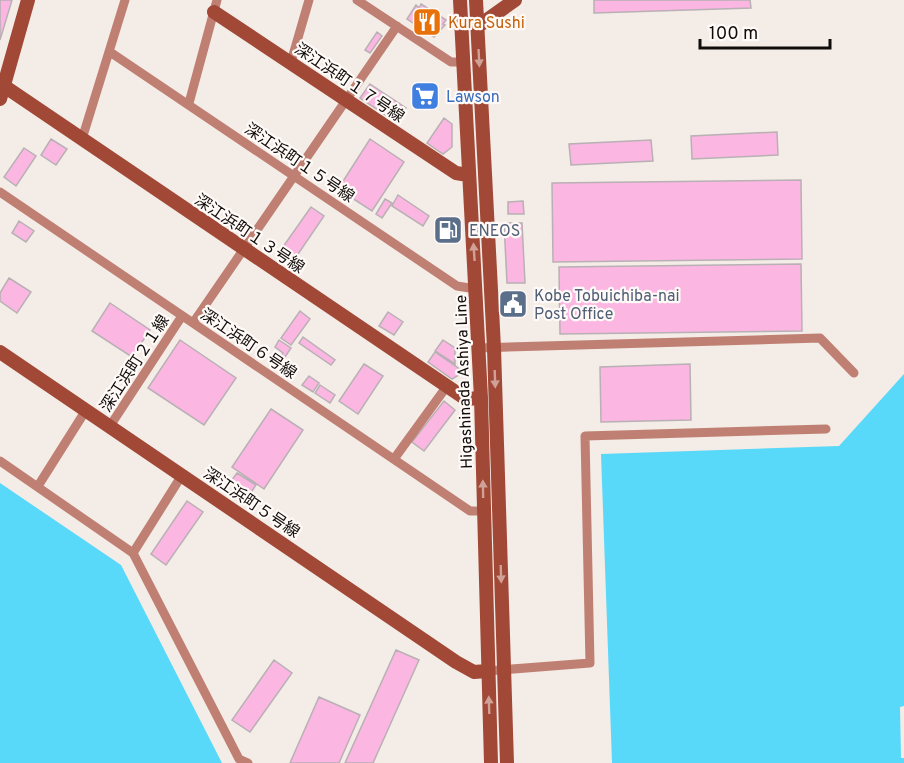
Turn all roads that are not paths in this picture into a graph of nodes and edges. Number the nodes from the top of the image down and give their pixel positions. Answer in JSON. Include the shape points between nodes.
{"nodes":[{"id":1,"x":28,"y":0,"type":"edge"},
{"id":2,"x":125,"y":0,"type":"edge"},
{"id":3,"x":309,"y":0,"type":"edge"},
{"id":4,"x":357,"y":0,"type":"edge"},
{"id":5,"x":460,"y":0,"type":"edge"},
{"id":6,"x":476,"y":0,"type":"edge"},
{"id":7,"x":515,"y":0,"type":"edge"},
{"id":8,"x":216,"y":6,"type":"edge"},
{"id":9,"x":397,"y":26,"type":"junction"},
{"id":10,"x":477,"y":27,"type":"junction"},
{"id":11,"x":110,"y":52,"type":"junction"},
{"id":12,"x":291,"y":62,"type":"junction"},
{"id":13,"x":463,"y":62,"type":"junction"},
{"id":14,"x":2,"y":92,"type":"edge"},
{"id":15,"x":347,"y":99,"type":"junction"},
{"id":16,"x":189,"y":103,"type":"junction"},
{"id":17,"x":82,"y":139,"type":"junction"},
{"id":18,"x":468,"y":175,"type":"junction"},
{"id":19,"x":294,"y":177,"type":"junction"},
{"id":20,"x":0,"y":192,"type":"edge"},
{"id":21,"x":245,"y":249,"type":"junction"},
{"id":22,"x":476,"y":289,"type":"junction"},
{"id":23,"x":183,"y":316,"type":"junction"},
{"id":24,"x":193,"y":323,"type":"junction"},
{"id":25,"x":477,"y":348,"type":"junction"},
{"id":26,"x":494,"y":348,"type":"junction"},
{"id":27,"x":0,"y":352,"type":"edge"},
{"id":28,"x":855,"y":373,"type":"dead end"},
{"id":29,"x":447,"y":386,"type":"junction"},
{"id":30,"x":481,"y":398,"type":"junction"},
{"id":31,"x":86,"y":410,"type":"junction"},
{"id":32,"x":110,"y":426,"type":"junction"},
{"id":33,"x":826,"y":429,"type":"dead end"},
{"id":34,"x":394,"y":459,"type":"junction"},
{"id":35,"x":0,"y":461,"type":"edge"},
{"id":36,"x":182,"y":475,"type":"junction"},
{"id":37,"x":38,"y":486,"type":"junction"},
{"id":38,"x":483,"y":511,"type":"junction"},
{"id":39,"x":133,"y":553,"type":"junction"},
{"id":40,"x":504,"y":669,"type":"junction"},
{"id":41,"x":487,"y":671,"type":"junction"},
{"id":42,"x":248,"y":763,"type":"edge"},
{"id":43,"x":491,"y":763,"type":"edge"},
{"id":44,"x":507,"y":763,"type":"edge"}],
"edges":[{"from":1,"to":14,"type":"street"},
{"from":2,"to":11,"type":"street"},
{"from":3,"to":12,"type":"street"},
{"from":4,"to":9,"type":"street"},
{"from":5,"to":13,"type":"street","name":"Higashinada Ashiya Line"},
{"from":6,"to":10,"type":"street","name":"Higashinada Ashiya Line"},
{"from":7,"to":10,"type":"street"},
{"from":8,"to":12,"type":"street","name":"深江浜町１７号線"},
{"from":8,"to":16,"type":"street"},
{"from":9,"to":13,"type":"street","via":[[451,62]]},
{"from":9,"to":15,"type":"street"},
{"from":10,"to":26,"type":"street","name":"Higashinada Ashiya Line","one_way":true},
{"from":11,"to":16,"type":"street","name":"深江浜町１５号線"},
{"from":11,"to":17,"type":"street"},
{"from":12,"to":15,"type":"street","name":"深江浜町１７号線"},
{"from":13,"to":18,"type":"street","name":"Higashinada Ashiya Line"},
{"from":14,"to":17,"type":"street","name":"深江浜町１３号線"},
{"from":15,"to":18,"type":"street","name":"深江浜町１７号線","via":[[456,173]]},
{"from":15,"to":19,"type":"street"},
{"from":16,"to":19,"type":"street","name":"深江浜町１５号線"},
{"from":17,"to":21,"type":"street","name":"深江浜町１３号線"},
{"from":22,"to":18,"type":"street","name":"Higashinada Ashiya Line","one_way":true},
{"from":19,"to":21,"type":"street"},
{"from":19,"to":22,"type":"street","name":"深江浜町１５号線","via":[[457,286]]},
{"from":20,"to":23,"type":"street","name":"深江浜町６号線"},
{"from":21,"to":24,"type":"street"},
{"from":21,"to":29,"type":"street","name":"深江浜町１３号線"},
{"from":22,"to":25,"type":"street","name":"Higashinada Ashiya Line"},
{"from":23,"to":24,"type":"street","name":"深江浜町６号線"},
{"from":23,"to":32,"type":"street","name":"深江浜町２１線"},
{"from":24,"to":34,"type":"street","name":"深江浜町６号線"},
{"from":25,"to":26,"type":"street"},
{"from":25,"to":30,"type":"street","name":"Higashinada Ashiya Line"},
{"from":26,"to":28,"type":"street","via":[[820,338]]},
{"from":26,"to":40,"type":"street","name":"Higashinada Ashiya Line","one_way":true},
{"from":27,"to":31,"type":"street","name":"深江浜町５号線"},
{"from":29,"to":30,"type":"street","name":"深江浜町１３号線","via":[[466,399]]},
{"from":29,"to":34,"type":"street"},
{"from":38,"to":30,"type":"street","name":"Higashinada Ashiya Line","one_way":true},
{"from":31,"to":32,"type":"street","name":"深江浜町５号線"},
{"from":31,"to":37,"type":"street"},
{"from":32,"to":36,"type":"street","name":"深江浜町５号線"},
{"from":33,"to":40,"type":"street","via":[[585,436],[590,663]]},
{"from":34,"to":38,"type":"street","name":"深江浜町６号線","via":[[470,511]]},
{"from":35,"to":37,"type":"street"},
{"from":36,"to":39,"type":"street"},
{"from":36,"to":41,"type":"street","name":"深江浜町５号線","via":[[456,662],[474,672]]},
{"from":37,"to":39,"type":"street"},
{"from":38,"to":41,"type":"street","name":"Higashinada Ashiya Line"},
{"from":39,"to":42,"type":"street","via":[[239,759]]},
{"from":40,"to":41,"type":"street"},
{"from":40,"to":44,"type":"street","name":"Higashinada Ashiya Line"},
{"from":43,"to":41,"type":"street","name":"Higashinada Ashiya Line","one_way":true}]}
